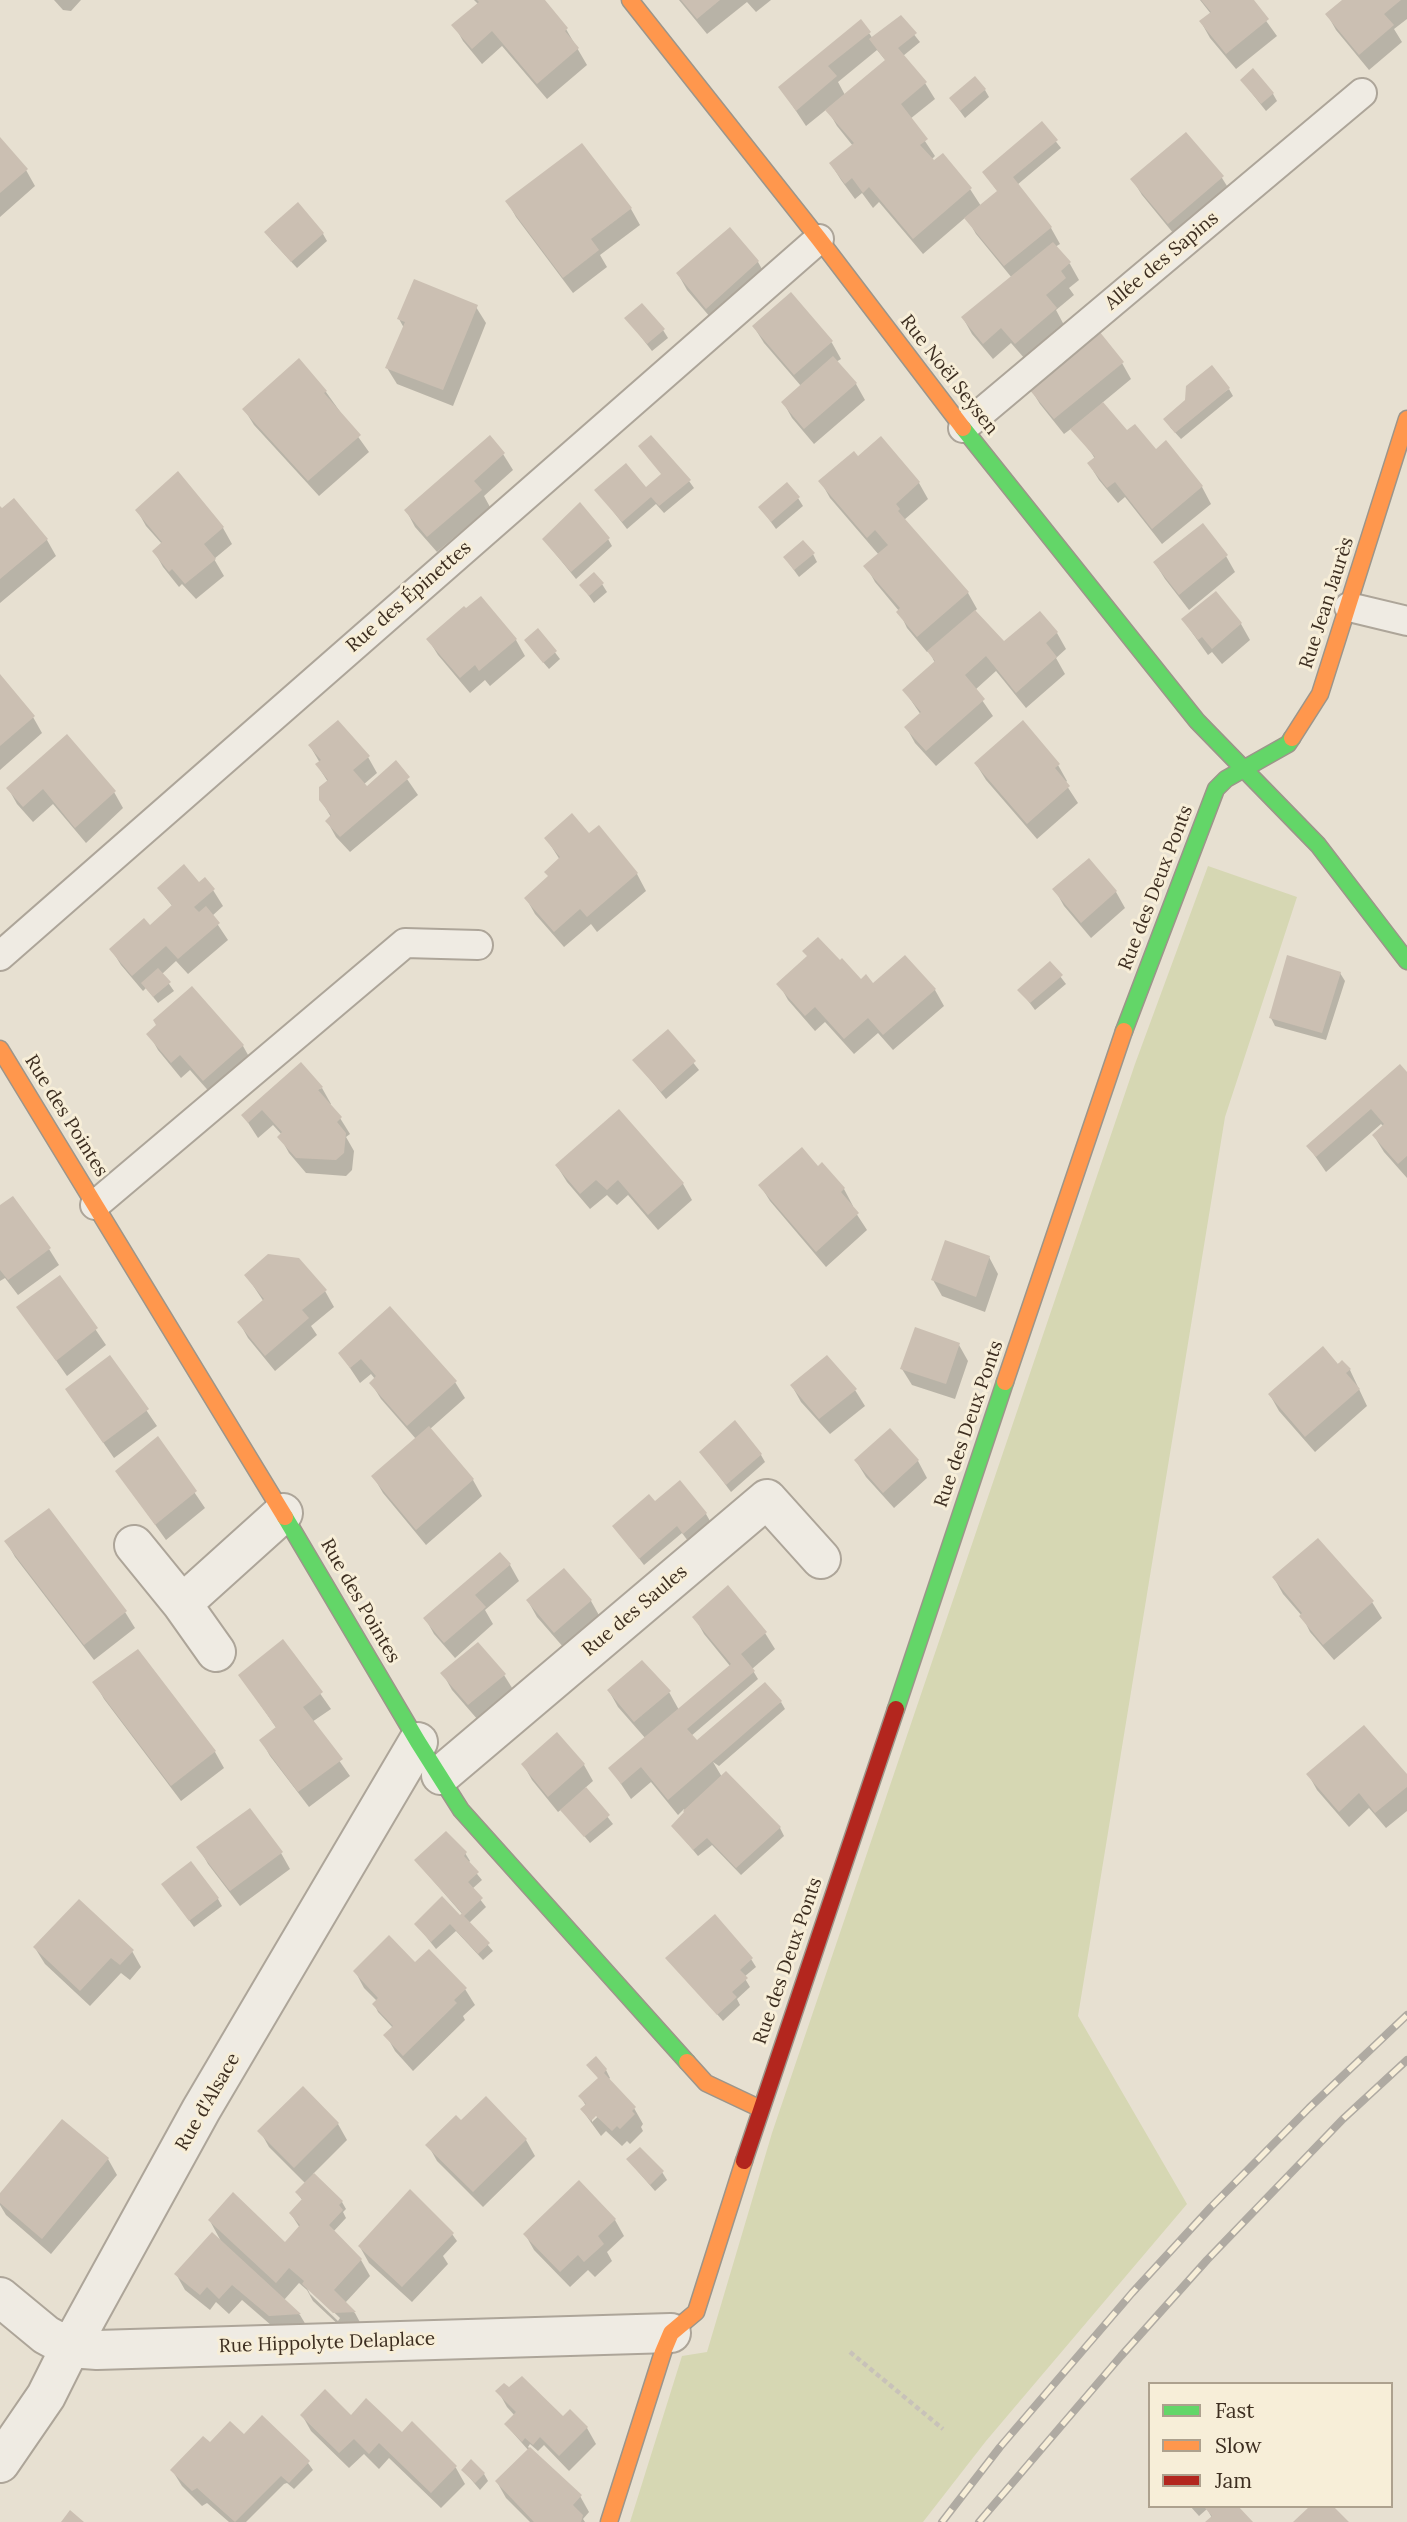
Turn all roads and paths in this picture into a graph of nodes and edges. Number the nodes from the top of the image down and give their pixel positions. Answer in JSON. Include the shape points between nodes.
{"nodes":[{"id":1,"x":630,"y":0,"type":"edge"},
{"id":2,"x":1362,"y":93,"type":"dead end"},
{"id":3,"x":819,"y":239,"type":"junction"},
{"id":4,"x":1407,"y":419,"type":"edge"},
{"id":5,"x":963,"y":428,"type":"junction"},
{"id":6,"x":1349,"y":607,"type":"junction"},
{"id":7,"x":1407,"y":621,"type":"edge"},
{"id":8,"x":1243,"y":769,"type":"junction"},
{"id":9,"x":478,"y":945,"type":"dead end"},
{"id":10,"x":0,"y":956,"type":"edge"},
{"id":11,"x":1407,"y":961,"type":"edge"},
{"id":12,"x":0,"y":1049,"type":"edge"},
{"id":13,"x":95,"y":1205,"type":"junction"},
{"id":14,"x":283,"y":1513,"type":"junction"},
{"id":15,"x":134,"y":1545,"type":"dead end"},
{"id":16,"x":821,"y":1559,"type":"dead end"},
{"id":17,"x":182,"y":1604,"type":"junction"},
{"id":18,"x":215,"y":1652,"type":"dead end"},
{"id":19,"x":418,"y":1742,"type":"junction"},
{"id":20,"x":440,"y":1774,"type":"junction"},
{"id":21,"x":761,"y":2109,"type":"junction"},
{"id":22,"x":0,"y":2297,"type":"edge"},
{"id":23,"x":671,"y":2333,"type":"junction"},
{"id":24,"x":70,"y":2348,"type":"junction"},
{"id":25,"x":850,"y":2352,"type":"dead end"},
{"id":26,"x":943,"y":2429,"type":"dead end"},
{"id":27,"x":0,"y":2463,"type":"edge"},
{"id":28,"x":609,"y":2522,"type":"edge"}],
"edges":[{"from":1,"to":3,"type":"street","name":"Rue Noël Seysen"},
{"from":2,"to":5,"type":"lane","name":"Allée des Sapins"},
{"from":3,"to":5,"type":"street","name":"Rue Noël Seysen"},
{"from":3,"to":10,"type":"lane","name":"Rue des Épinettes"},
{"from":4,"to":6,"type":"street","name":"Rue Jean Jaurès"},
{"from":5,"to":8,"type":"street","name":"Rue Noël Seysen","via":[[1197,721]]},
{"from":6,"to":7,"type":"lane"},
{"from":6,"to":8,"type":"street","name":"Rue Jean Jaurès","via":[[1320,694],[1305,720],[1288,744]]},
{"from":8,"to":11,"type":"street","name":"Rue Noël Seysen","via":[[1318,845]]},
{"from":8,"to":21,"type":"street","name":"Rue des Deux Ponts","via":[[1216,789],[1115,1056]]},
{"from":9,"to":13,"type":"lane","via":[[405,943]]},
{"from":12,"to":13,"type":"street","name":"Rue des Pointes"},
{"from":13,"to":14,"type":"street","name":"Rue des Pointes"},
{"from":14,"to":17,"type":"street"},
{"from":14,"to":19,"type":"street","name":"Rue des Pointes"},
{"from":15,"to":17,"type":"street"},
{"from":16,"to":20,"type":"street","name":"Rue des Saules","via":[[767,1499]]},
{"from":17,"to":18,"type":"street"},
{"from":19,"to":20,"type":"street","name":"Rue des Pointes"},
{"from":19,"to":24,"type":"street","name":"Rue d'Alsace","via":[[201,2110]]},
{"from":20,"to":21,"type":"street","name":"Rue des Pointes","via":[[461,1810],[706,2083]]},
{"from":21,"to":23,"type":"street","name":"Rue des Deux Ponts","via":[[696,2312]]},
{"from":22,"to":24,"type":"street","name":"Rue Hippolyte Delaplace","via":[[46,2335]]},
{"from":23,"to":24,"type":"street","name":"Rue Hippolyte Delaplace"},
{"from":23,"to":28,"type":"street"},
{"from":24,"to":27,"type":"street","name":"Rue d'Alsace","via":[[46,2396]]},
{"from":25,"to":26,"type":"path"}]}
